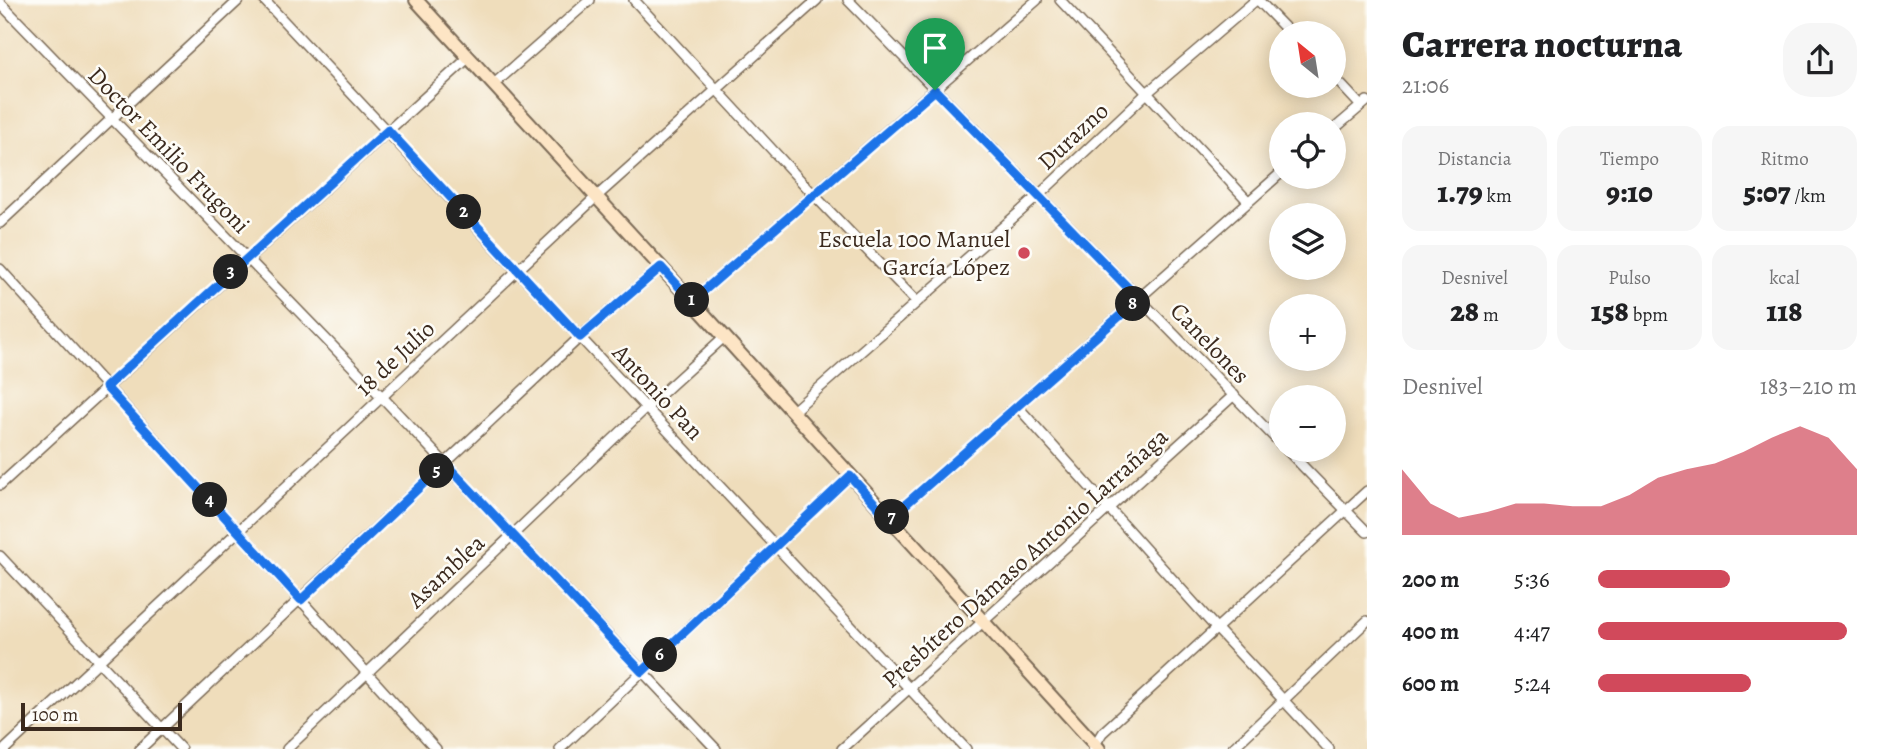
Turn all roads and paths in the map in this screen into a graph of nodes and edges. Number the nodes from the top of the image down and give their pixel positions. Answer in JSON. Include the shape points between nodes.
{"nodes":[{"id":1,"x":239,"y":0,"type":"edge"},
{"id":2,"x":264,"y":0,"type":"edge"},
{"id":3,"x":415,"y":0,"type":"edge"},
{"id":4,"x":590,"y":0,"type":"edge"},
{"id":5,"x":634,"y":0,"type":"edge"},
{"id":6,"x":817,"y":0,"type":"edge"},
{"id":7,"x":848,"y":0,"type":"edge"},
{"id":8,"x":1037,"y":0,"type":"edge"},
{"id":9,"x":1060,"y":0,"type":"edge"},
{"id":10,"x":1257,"y":0,"type":"edge"},
{"id":11,"x":0,"y":4,"type":"edge"},
{"id":12,"x":1278,"y":21,"type":"edge"},
{"id":13,"x":468,"y":58,"type":"junction"},
{"id":14,"x":493,"y":85,"type":"junction"},
{"id":15,"x":1346,"y":88,"type":"edge"},
{"id":16,"x":716,"y":90,"type":"junction"},
{"id":17,"x":935,"y":90,"type":"junction"},
{"id":18,"x":1148,"y":92,"type":"junction"},
{"id":19,"x":1364,"y":104,"type":"edge"},
{"id":20,"x":112,"y":118,"type":"junction"},
{"id":21,"x":1346,"y":119,"type":"edge"},
{"id":22,"x":388,"y":130,"type":"junction"},
{"id":23,"x":1269,"y":183,"type":"edge"},
{"id":24,"x":814,"y":195,"type":"junction"},
{"id":25,"x":1039,"y":195,"type":"junction"},
{"id":26,"x":596,"y":197,"type":"junction"},
{"id":27,"x":1248,"y":201,"type":"junction"},
{"id":28,"x":0,"y":223,"type":"edge"},
{"id":29,"x":246,"y":258,"type":"junction"},
{"id":30,"x":661,"y":267,"type":"junction"},
{"id":31,"x":0,"y":269,"type":"edge"},
{"id":32,"x":518,"y":269,"type":"junction"},
{"id":33,"x":1139,"y":299,"type":"junction"},
{"id":34,"x":692,"y":301,"type":"junction"},
{"id":35,"x":917,"y":302,"type":"junction"},
{"id":36,"x":580,"y":337,"type":"junction"},
{"id":37,"x":724,"y":337,"type":"junction"},
{"id":38,"x":106,"y":387,"type":"junction"},
{"id":39,"x":1234,"y":395,"type":"junction"},
{"id":40,"x":382,"y":397,"type":"junction"},
{"id":41,"x":1018,"y":407,"type":"junction"},
{"id":42,"x":646,"y":408,"type":"junction"},
{"id":43,"x":792,"y":412,"type":"junction"},
{"id":44,"x":1269,"y":431,"type":"edge"},
{"id":45,"x":1299,"y":462,"type":"edge"},
{"id":46,"x":445,"y":463,"type":"junction"},
{"id":47,"x":850,"y":476,"type":"junction"},
{"id":48,"x":0,"y":485,"type":"edge"},
{"id":49,"x":1367,"y":491,"type":"edge"},
{"id":50,"x":1108,"y":508,"type":"junction"},
{"id":51,"x":1346,"y":511,"type":"junction"},
{"id":52,"x":889,"y":519,"type":"junction"},
{"id":53,"x":237,"y":530,"type":"junction"},
{"id":54,"x":1367,"y":532,"type":"edge"},
{"id":55,"x":512,"y":535,"type":"junction"},
{"id":56,"x":775,"y":545,"type":"junction"},
{"id":57,"x":0,"y":556,"type":"edge"},
{"id":58,"x":301,"y":600,"type":"junction"},
{"id":59,"x":983,"y":621,"type":"junction"},
{"id":60,"x":1367,"y":621,"type":"edge"},
{"id":61,"x":1217,"y":629,"type":"junction"},
{"id":62,"x":99,"y":662,"type":"junction"},
{"id":63,"x":367,"y":672,"type":"junction"},
{"id":64,"x":642,"y":672,"type":"junction"},
{"id":65,"x":910,"y":688,"type":"junction"},
{"id":66,"x":1283,"y":701,"type":"junction"},
{"id":67,"x":162,"y":728,"type":"junction"},
{"id":68,"x":1095,"y":747,"type":"edge"},
{"id":69,"x":5,"y":749,"type":"edge"},
{"id":70,"x":140,"y":749,"type":"edge"},
{"id":71,"x":181,"y":749,"type":"edge"},
{"id":72,"x":287,"y":749,"type":"edge"},
{"id":73,"x":436,"y":749,"type":"edge"},
{"id":74,"x":560,"y":749,"type":"edge"},
{"id":75,"x":716,"y":749,"type":"edge"},
{"id":76,"x":842,"y":749,"type":"edge"},
{"id":77,"x":966,"y":749,"type":"edge"},
{"id":78,"x":1232,"y":749,"type":"edge"},
{"id":79,"x":1329,"y":749,"type":"edge"}],
"edges":[{"from":1,"to":20,"type":"street"},
{"from":2,"to":22,"type":"street","name":"Antonio Pan"},
{"from":3,"to":13,"type":"street"},
{"from":4,"to":14,"type":"street"},
{"from":5,"to":16,"type":"street"},
{"from":6,"to":16,"type":"street","name":"18 de Julio"},
{"from":7,"to":17,"type":"street","name":"Canelones"},
{"from":8,"to":17,"type":"street"},
{"from":9,"to":18,"type":"street"},
{"from":10,"to":12,"type":"street"},
{"from":10,"to":18,"type":"street","name":"Durazno"},
{"from":11,"to":20,"type":"street","name":"Doctor Emilio Frugoni"},
{"from":13,"to":14,"type":"street"},
{"from":13,"to":22,"type":"street"},
{"from":14,"to":26,"type":"street"},
{"from":15,"to":19,"type":"street"},
{"from":16,"to":24,"type":"street"},
{"from":16,"to":26,"type":"street","name":"18 de Julio"},
{"from":17,"to":24,"type":"street"},
{"from":17,"to":25,"type":"street","name":"Canelones"},
{"from":18,"to":25,"type":"street","name":"Durazno"},
{"from":18,"to":27,"type":"street"},
{"from":19,"to":21,"type":"street"},
{"from":20,"to":28,"type":"street"},
{"from":20,"to":29,"type":"street","name":"Doctor Emilio Frugoni"},
{"from":22,"to":29,"type":"street"},
{"from":22,"to":32,"type":"street","name":"Antonio Pan"},
{"from":23,"to":27,"type":"street"},
{"from":24,"to":34,"type":"street"},
{"from":24,"to":35,"type":"street"},
{"from":25,"to":33,"type":"street","name":"Canelones"},
{"from":25,"to":35,"type":"street","name":"Durazno"},
{"from":26,"to":30,"type":"street"},
{"from":26,"to":32,"type":"street","name":"18 de Julio"},
{"from":27,"to":33,"type":"street"},
{"from":29,"to":38,"type":"street"},
{"from":29,"to":40,"type":"street","name":"Doctor Emilio Frugoni"},
{"from":30,"to":34,"type":"street"},
{"from":30,"to":36,"type":"street"},
{"from":31,"to":38,"type":"street"},
{"from":32,"to":36,"type":"street","name":"Antonio Pan"},
{"from":32,"to":40,"type":"street","name":"18 de Julio"},
{"from":33,"to":39,"type":"street","name":"Canelones"},
{"from":33,"to":41,"type":"street"},
{"from":34,"to":37,"type":"street"},
{"from":35,"to":43,"type":"street","name":"Durazno"},
{"from":36,"to":42,"type":"street","name":"Antonio Pan"},
{"from":36,"to":46,"type":"street"},
{"from":37,"to":42,"type":"street","name":"Asamblea"},
{"from":37,"to":43,"type":"street"},
{"from":38,"to":48,"type":"street"},
{"from":38,"to":53,"type":"street"},
{"from":39,"to":44,"type":"street","name":"Canelones"},
{"from":39,"to":50,"type":"street","name":"Presbítero Dámaso Antonio Larrañaga"},
{"from":40,"to":46,"type":"street","name":"Doctor Emilio Frugoni"},
{"from":40,"to":53,"type":"street","name":"18 de Julio"},
{"from":41,"to":50,"type":"street"},
{"from":41,"to":52,"type":"street"},
{"from":42,"to":55,"type":"street","name":"Asamblea"},
{"from":42,"to":56,"type":"street","name":"Antonio Pan"},
{"from":43,"to":47,"type":"street"},
{"from":45,"to":51,"type":"street"},
{"from":46,"to":55,"type":"street","name":"Doctor Emilio Frugoni"},
{"from":46,"to":58,"type":"street"},
{"from":47,"to":52,"type":"street"},
{"from":47,"to":56,"type":"street"},
{"from":49,"to":51,"type":"street"},
{"from":50,"to":59,"type":"street","name":"Presbítero Dámaso Antonio Larrañaga"},
{"from":50,"to":61,"type":"street"},
{"from":51,"to":54,"type":"street"},
{"from":51,"to":61,"type":"street"},
{"from":52,"to":59,"type":"street"},
{"from":53,"to":58,"type":"street"},
{"from":53,"to":62,"type":"street","name":"18 de Julio"},
{"from":55,"to":63,"type":"street","name":"Asamblea"},
{"from":55,"to":64,"type":"street","name":"Doctor Emilio Frugoni"},
{"from":56,"to":64,"type":"street"},
{"from":56,"to":65,"type":"street","name":"Antonio Pan"},
{"from":57,"to":62,"type":"street"},
{"from":58,"to":63,"type":"street"},
{"from":58,"to":67,"type":"street"},
{"from":59,"to":65,"type":"street","name":"Presbítero Dámaso Antonio Larrañaga"},
{"from":59,"to":68,"type":"street"},
{"from":60,"to":66,"type":"street"},
{"from":61,"to":66,"type":"street"},
{"from":61,"to":68,"type":"street","via":[[1102,733]]},
{"from":62,"to":67,"type":"street"},
{"from":62,"to":69,"type":"street","name":"18 de Julio"},
{"from":63,"to":72,"type":"street","name":"Asamblea"},
{"from":63,"to":73,"type":"street"},
{"from":64,"to":74,"type":"street"},
{"from":64,"to":75,"type":"street","name":"Doctor Emilio Frugoni"},
{"from":65,"to":76,"type":"street","name":"Presbítero Dámaso Antonio Larrañaga"},
{"from":65,"to":77,"type":"street","name":"Antonio Pan"},
{"from":66,"to":78,"type":"street"},
{"from":66,"to":79,"type":"street"},
{"from":67,"to":70,"type":"street"},
{"from":67,"to":71,"type":"street"}]}
